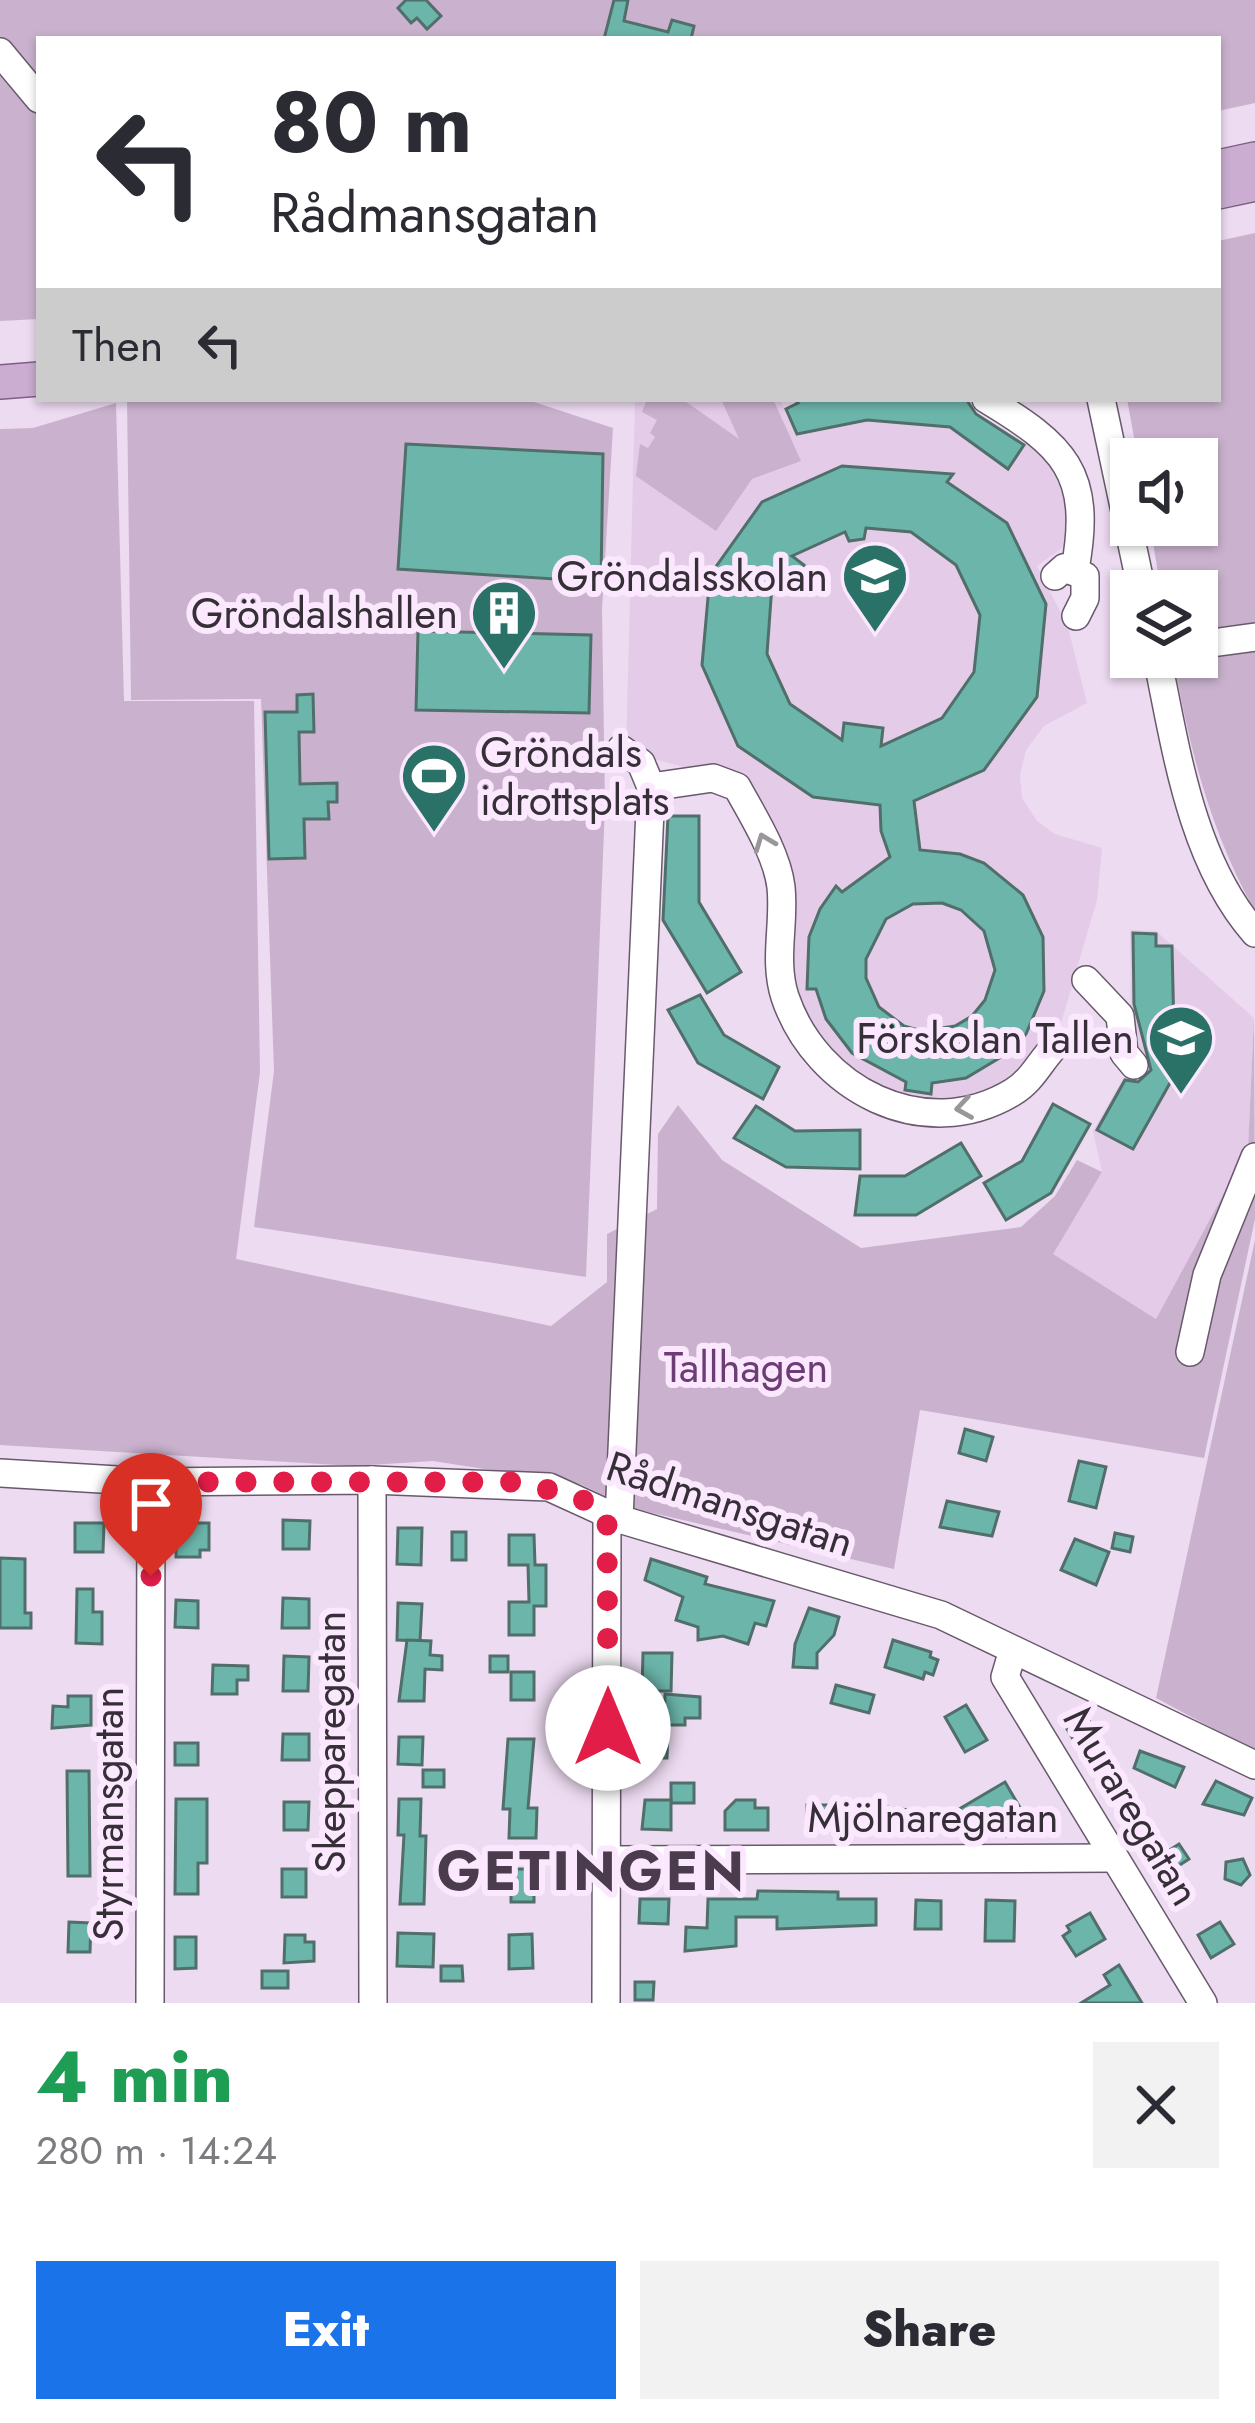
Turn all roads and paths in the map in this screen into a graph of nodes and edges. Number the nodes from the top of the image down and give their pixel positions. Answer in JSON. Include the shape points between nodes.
{"nodes":[{"id":1,"x":0,"y":52,"type":"edge"},
{"id":2,"x":36,"y":95,"type":"edge"},
{"id":3,"x":1255,"y":159,"type":"edge"},
{"id":4,"x":1221,"y":166,"type":"edge"},
{"id":5,"x":1255,"y":184,"type":"edge"},
{"id":6,"x":1221,"y":191,"type":"edge"},
{"id":7,"x":36,"y":379,"type":"edge"},
{"id":8,"x":0,"y":382,"type":"edge"},
{"id":9,"x":991,"y":402,"type":"edge"},
{"id":10,"x":1102,"y":402,"type":"edge"},
{"id":11,"x":1138,"y":570,"type":"edge"},
{"id":12,"x":1076,"y":616,"type":"dead end"},
{"id":13,"x":1255,"y":637,"type":"edge"},
{"id":14,"x":1218,"y":642,"type":"edge"},
{"id":15,"x":1160,"y":678,"type":"edge"},
{"id":16,"x":621,"y":748,"type":"dead end"},
{"id":17,"x":652,"y":787,"type":"junction"},
{"id":18,"x":1255,"y":933,"type":"edge"},
{"id":19,"x":1086,"y":980,"type":"dead end"},
{"id":20,"x":1056,"y":1045,"type":"dead end"},
{"id":21,"x":1134,"y":1065,"type":"dead end"},
{"id":22,"x":1255,"y":1157,"type":"edge"},
{"id":23,"x":1190,"y":1352,"type":"dead end"},
{"id":24,"x":0,"y":1473,"type":"edge"},
{"id":25,"x":372,"y":1480,"type":"junction"},
{"id":26,"x":151,"y":1482,"type":"junction"},
{"id":27,"x":613,"y":1517,"type":"junction"},
{"id":28,"x":1013,"y":1650,"type":"junction"},
{"id":29,"x":1255,"y":1765,"type":"edge"},
{"id":30,"x":1114,"y":1858,"type":"junction"},
{"id":31,"x":609,"y":1860,"type":"junction"},
{"id":32,"x":150,"y":2003,"type":"edge"},
{"id":33,"x":373,"y":2003,"type":"edge"},
{"id":34,"x":606,"y":2003,"type":"edge"},
{"id":35,"x":1203,"y":2003,"type":"edge"}],
"edges":[{"from":1,"to":2,"type":"street"},
{"from":3,"to":4,"type":"main road"},
{"from":5,"to":6,"type":"main road"},
{"from":7,"to":8,"type":"main road"},
{"from":9,"to":12,"type":"street","via":[[1056,444],[1069,464],[1082,532],[1065,573],[1085,576]]},
{"from":10,"to":11,"type":"street"},
{"from":13,"to":14,"type":"street"},
{"from":15,"to":18,"type":"street","via":[[1206,848]]},
{"from":16,"to":17,"type":"street","via":[[641,763]]},
{"from":20,"to":17,"type":"street","one_way":true,"via":[[1035,1075],[988,1104],[919,1112],[866,1097],[798,1029],[783,991],[781,886],[737,787],[713,778]]},
{"from":17,"to":27,"type":"street"},
{"from":19,"to":21,"type":"street","via":[[1120,1016],[1124,1053]]},
{"from":22,"to":23,"type":"street","via":[[1207,1274]]},
{"from":24,"to":26,"type":"street","name":"Rådmansgatan"},
{"from":25,"to":26,"type":"street","name":"Rådmansgatan"},
{"from":25,"to":27,"type":"street","name":"Rådmansgatan","via":[[519,1482],[580,1498]]},
{"from":25,"to":33,"type":"street","name":"Skepparegatan"},
{"from":26,"to":32,"type":"street","name":"Styrmansgatan"},
{"from":27,"to":28,"type":"street","name":"Rådmansgatan","via":[[941,1616]]},
{"from":27,"to":31,"type":"street"},
{"from":28,"to":29,"type":"street","name":"Rådmansgatan"},
{"from":28,"to":30,"type":"street","name":"Muraregatan","via":[[1005,1677]]},
{"from":30,"to":31,"type":"street","name":"Mjölnaregatan"},
{"from":30,"to":35,"type":"street","name":"Muraregatan"},
{"from":31,"to":34,"type":"street"}]}
